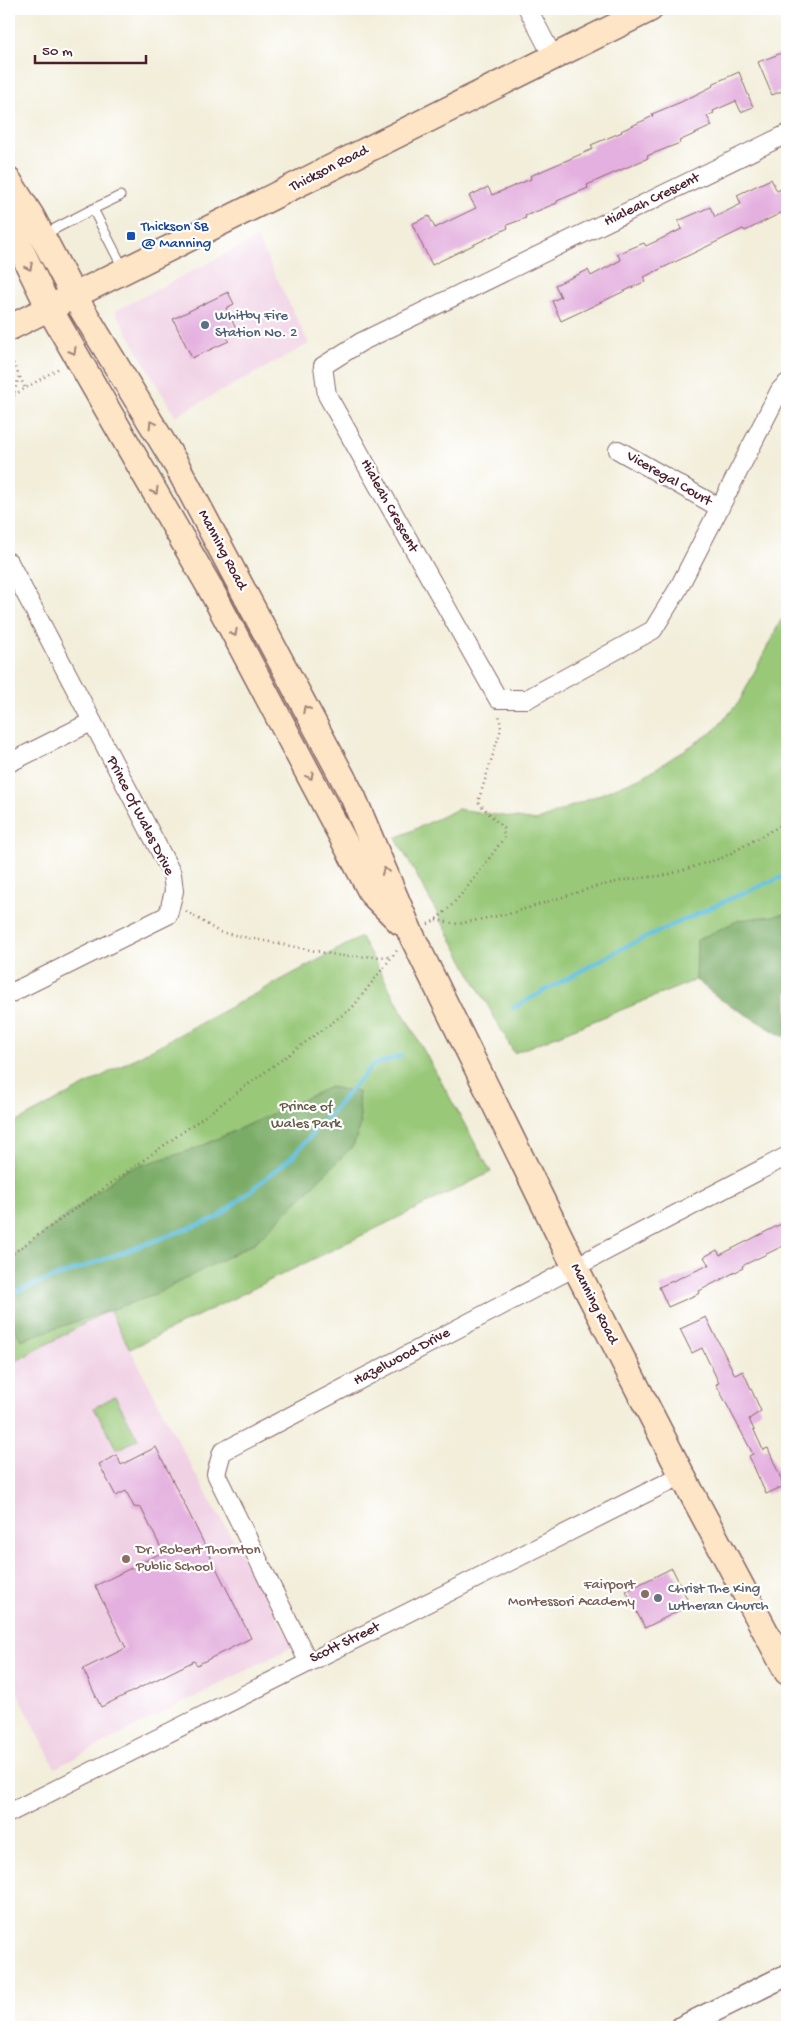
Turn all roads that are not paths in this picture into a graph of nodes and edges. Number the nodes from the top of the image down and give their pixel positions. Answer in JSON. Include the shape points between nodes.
{"nodes":[{"id":1,"x":528,"y":9,"type":"edge"},
{"id":2,"x":650,"y":9,"type":"edge"},
{"id":3,"x":553,"y":57,"type":"junction"},
{"id":4,"x":787,"y":134,"type":"edge"},
{"id":5,"x":9,"y":181,"type":"edge"},
{"id":6,"x":120,"y":196,"type":"dead end"},
{"id":7,"x":93,"y":209,"type":"junction"},
{"id":8,"x":9,"y":225,"type":"edge"},
{"id":9,"x":42,"y":235,"type":"junction"},
{"id":10,"x":124,"y":271,"type":"junction"},
{"id":11,"x":74,"y":296,"type":"junction"},
{"id":12,"x":49,"y":308,"type":"junction"},
{"id":13,"x":9,"y":328,"type":"edge"},
{"id":14,"x":787,"y":383,"type":"edge"},
{"id":15,"x":618,"y":450,"type":"dead end"},
{"id":16,"x":720,"y":508,"type":"junction"},
{"id":17,"x":9,"y":562,"type":"edge"},
{"id":18,"x":91,"y":722,"type":"junction"},
{"id":19,"x":9,"y":763,"type":"edge"},
{"id":20,"x":410,"y":932,"type":"junction"},
{"id":21,"x":9,"y":994,"type":"edge"},
{"id":22,"x":787,"y":1156,"type":"edge"},
{"id":23,"x":575,"y":1266,"type":"junction"},
{"id":24,"x":682,"y":1475,"type":"junction"},
{"id":25,"x":308,"y":1661,"type":"junction"},
{"id":26,"x":787,"y":1672,"type":"edge"},
{"id":27,"x":9,"y":1813,"type":"edge"},
{"id":28,"x":787,"y":1975,"type":"edge"},
{"id":29,"x":682,"y":2027,"type":"edge"}],
"edges":[{"from":1,"to":3,"type":"street"},
{"from":2,"to":3,"type":"main road","name":"Thickson Road"},
{"from":3,"to":10,"type":"main road","name":"Thickson Road"},
{"from":4,"to":16,"type":"street","name":"Hialeah Crescent","via":[[361,342],[323,366],[327,395],[498,699],[527,699],[653,630]]},
{"from":5,"to":9,"type":"main road","name":"Manning Road"},
{"from":6,"to":7,"type":"lane"},
{"from":7,"to":9,"type":"lane"},
{"from":7,"to":10,"type":"lane"},
{"from":8,"to":12,"type":"main road","name":"Manning Road","one_way":true},
{"from":9,"to":11,"type":"main road","name":"Manning Road"},
{"from":10,"to":11,"type":"main road","name":"Thickson Road"},
{"from":11,"to":12,"type":"main road","name":"Thickson Road"},
{"from":20,"to":11,"type":"main road","name":"Manning Road","one_way":true,"via":[[353,797],[177,466]]},
{"from":12,"to":13,"type":"main road","name":"Thickson Road"},
{"from":12,"to":20,"type":"main road","name":"Manning Road","one_way":true,"via":[[209,586],[372,894]]},
{"from":14,"to":16,"type":"street","via":[[780,390]]},
{"from":15,"to":16,"type":"street","name":"Viceregal Court"},
{"from":17,"to":18,"type":"street","name":"Prince Of Wales Drive"},
{"from":18,"to":19,"type":"street"},
{"from":18,"to":21,"type":"street","name":"Prince Of Wales Drive","via":[[172,874],[172,902],[168,915]]},
{"from":20,"to":23,"type":"main road","name":"Manning Road"},
{"from":22,"to":23,"type":"street","name":"Hazelwood Drive"},
{"from":23,"to":24,"type":"main road","name":"Manning Road"},
{"from":23,"to":25,"type":"street","name":"Hazelwood Drive","via":[[222,1452],[216,1474]]},
{"from":24,"to":25,"type":"street","name":"Scott Street"},
{"from":24,"to":26,"type":"main road","name":"Manning Road"},
{"from":25,"to":27,"type":"street","name":"Scott Street"},
{"from":28,"to":29,"type":"street"}]}
